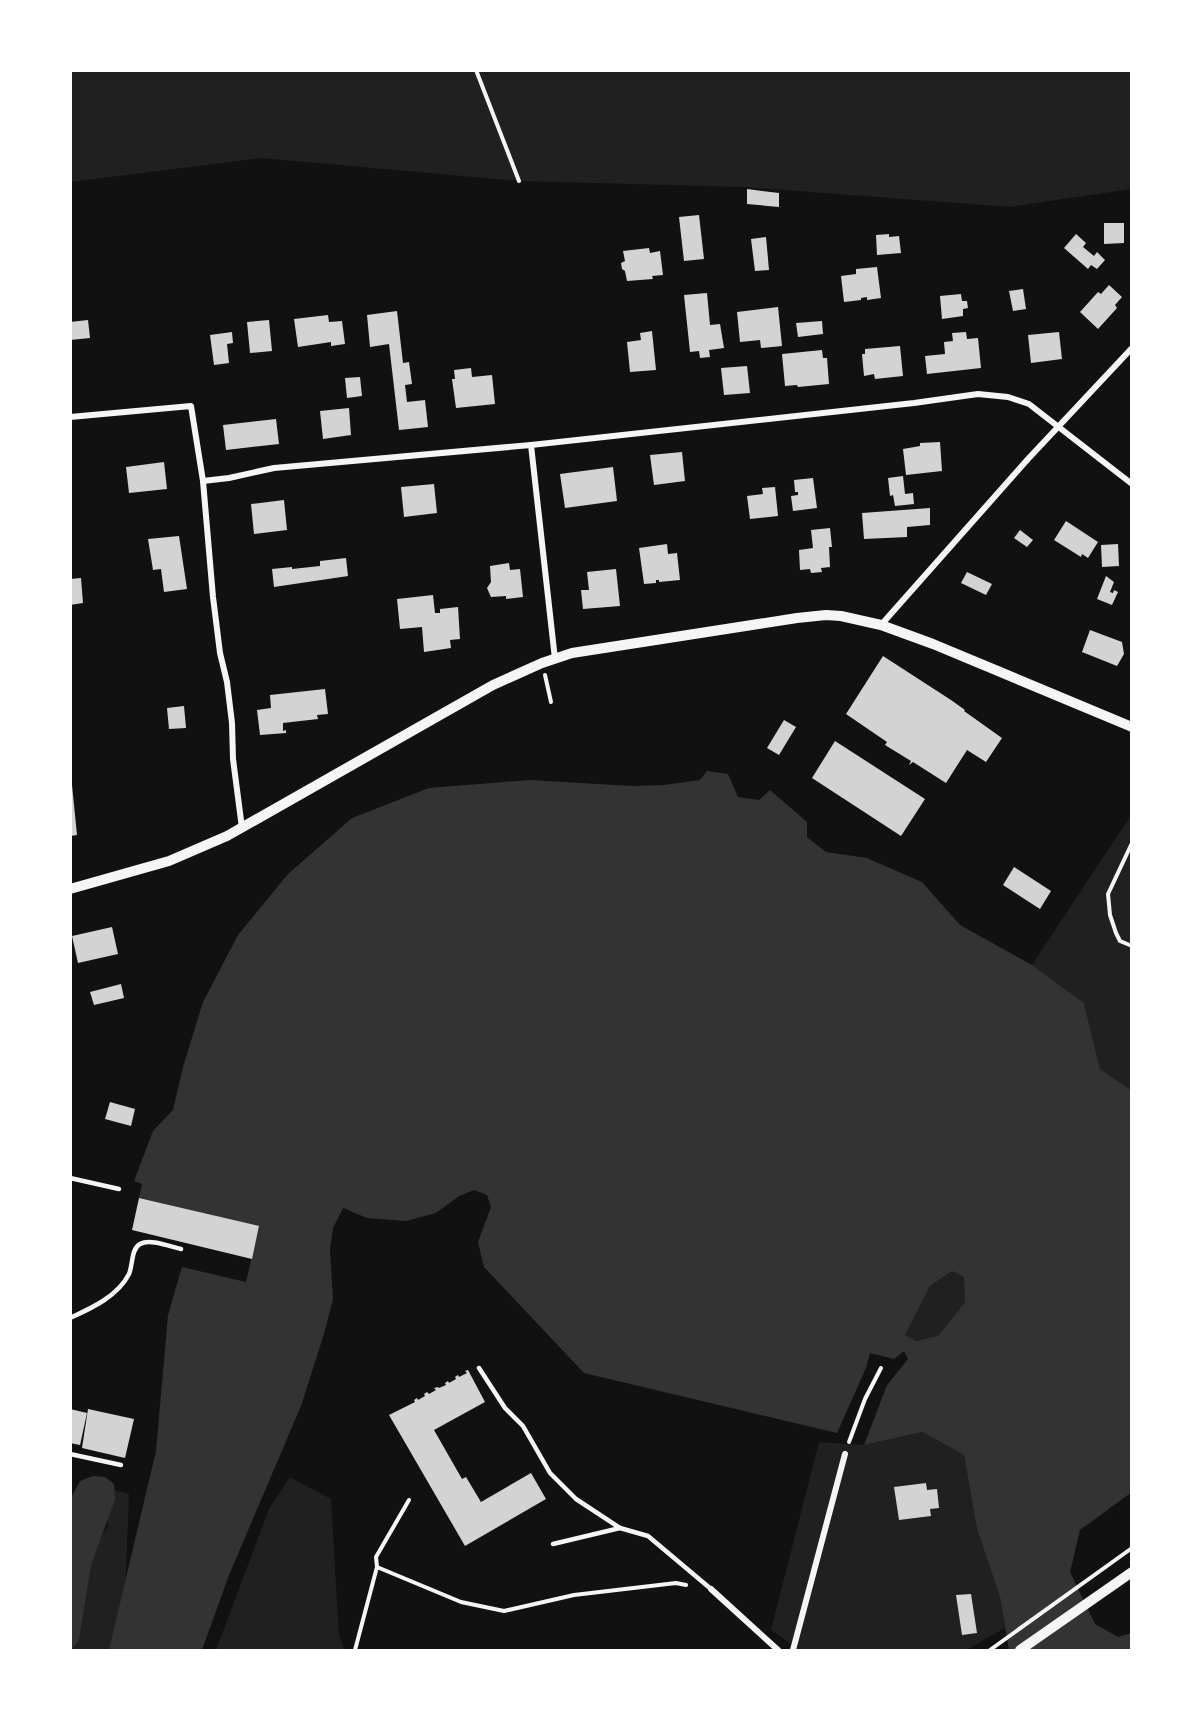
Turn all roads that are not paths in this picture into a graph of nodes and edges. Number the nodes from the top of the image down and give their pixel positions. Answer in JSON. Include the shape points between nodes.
{"nodes":[{"id":1,"x":1131,"y":348,"type":"edge"},
{"id":2,"x":70,"y":417,"type":"edge"},
{"id":3,"x":1058,"y":427,"type":"junction"},
{"id":4,"x":531,"y":445,"type":"junction"},
{"id":5,"x":203,"y":481,"type":"junction"},
{"id":6,"x":1131,"y":484,"type":"edge"},
{"id":7,"x":880,"y":625,"type":"junction"},
{"id":8,"x":555,"y":658,"type":"junction"},
{"id":9,"x":1131,"y":727,"type":"edge"},
{"id":10,"x":243,"y":828,"type":"junction"},
{"id":11,"x":70,"y":889,"type":"edge"},
{"id":12,"x":70,"y":1178,"type":"edge"},
{"id":13,"x":119,"y":1189,"type":"dead end"},
{"id":14,"x":181,"y":1249,"type":"dead end"},
{"id":15,"x":70,"y":1318,"type":"edge"},
{"id":16,"x":479,"y":1368,"type":"dead end"},
{"id":17,"x":70,"y":1454,"type":"edge"},
{"id":18,"x":845,"y":1454,"type":"road end"},
{"id":19,"x":121,"y":1465,"type":"dead end"},
{"id":20,"x":620,"y":1528,"type":"junction"},
{"id":21,"x":554,"y":1544,"type":"dead end"},
{"id":22,"x":1131,"y":1572,"type":"edge"},
{"id":23,"x":711,"y":1589,"type":"joint"},
{"id":24,"x":778,"y":1650,"type":"edge"},
{"id":25,"x":793,"y":1650,"type":"edge"},
{"id":26,"x":1020,"y":1650,"type":"edge"}],
"edges":[{"from":1,"to":3,"type":"street"},
{"from":2,"to":5,"type":"street","via":[[191,406]]},
{"from":3,"to":4,"type":"street","via":[[1029,404],[978,394]]},
{"from":3,"to":6,"type":"street"},
{"from":3,"to":7,"type":"street"},
{"from":4,"to":5,"type":"street","via":[[274,468]]},
{"from":4,"to":8,"type":"street"},
{"from":5,"to":10,"type":"street","via":[[214,608]]},
{"from":7,"to":8,"type":"street","via":[[842,616],[810,616]]},
{"from":7,"to":9,"type":"street"},
{"from":8,"to":10,"type":"street","via":[[464,702]]},
{"from":10,"to":11,"type":"street","via":[[169,861]]},
{"from":12,"to":13,"type":"lane"},
{"from":14,"to":15,"type":"lane","via":[[140,1244],[129,1273],[117,1289],[94,1307]]},
{"from":16,"to":20,"type":"lane","via":[[505,1408],[523,1426],[550,1473],[576,1499]]},
{"from":17,"to":19,"type":"lane"},
{"from":18,"to":25,"type":"street"},
{"from":20,"to":21,"type":"lane"},
{"from":20,"to":23,"type":"lane","via":[[648,1536]]},
{"from":22,"to":26,"type":"street"},
{"from":23,"to":24,"type":"street"}]}
